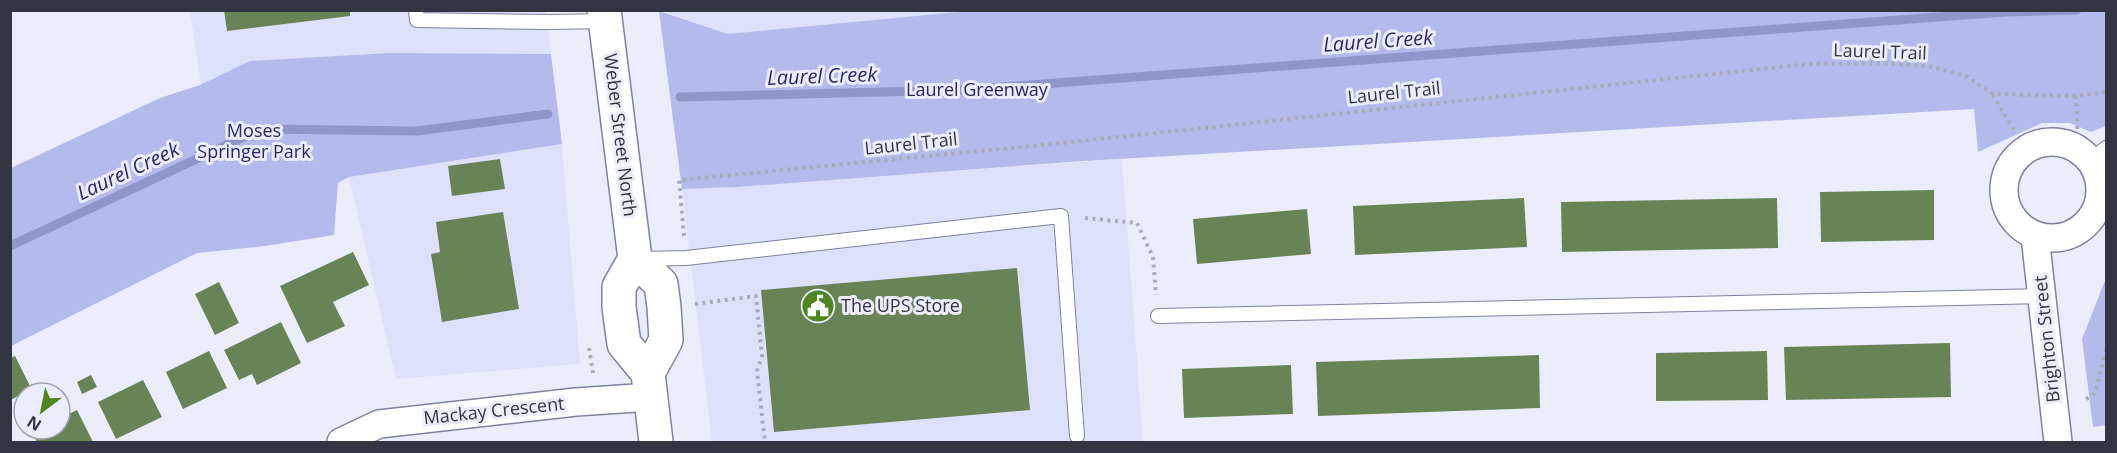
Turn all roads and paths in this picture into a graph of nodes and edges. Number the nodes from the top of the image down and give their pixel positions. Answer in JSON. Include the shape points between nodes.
{"nodes":[{"id":1,"x":416,"y":10,"type":"edge"},
{"id":2,"x":604,"y":16,"type":"edge"},
{"id":3,"x":2106,"y":92,"type":"edge"},
{"id":4,"x":1993,"y":94,"type":"junction"},
{"id":5,"x":2076,"y":96,"type":"junction"},
{"id":6,"x":2015,"y":132,"type":"dead end"},
{"id":7,"x":2092,"y":152,"type":"edge"},
{"id":8,"x":680,"y":180,"type":"dead end"},
{"id":9,"x":2103,"y":196,"type":"edge"},
{"id":10,"x":1061,"y":216,"type":"junction"},
{"id":11,"x":2035,"y":236,"type":"junction"},
{"id":12,"x":635,"y":259,"type":"junction"},
{"id":13,"x":2042,"y":296,"type":"junction"},
{"id":14,"x":692,"y":304,"type":"dead end"},
{"id":15,"x":1158,"y":316,"type":"joint"},
{"id":16,"x":2106,"y":350,"type":"edge"},
{"id":17,"x":650,"y":385,"type":"junction"},
{"id":18,"x":2086,"y":399,"type":"dead end"},
{"id":19,"x":1077,"y":436,"type":"dead end"},
{"id":20,"x":341,"y":442,"type":"edge"},
{"id":21,"x":656,"y":442,"type":"edge"},
{"id":22,"x":765,"y":442,"type":"edge"},
{"id":23,"x":2058,"y":442,"type":"edge"}],
"edges":[{"from":1,"to":2,"type":"lane","via":[[417,20],[549,22]]},
{"from":2,"to":12,"type":"main road","name":"Weber Street North"},
{"from":3,"to":5,"type":"path"},
{"from":4,"to":5,"type":"path"},
{"from":4,"to":6,"type":"path"},
{"from":4,"to":8,"type":"path","name":"Laurel Trail","via":[[1966,76],[1932,67],[1808,64]]},
{"from":5,"to":7,"type":"path"},
{"from":7,"to":9,"type":"street"},
{"from":7,"to":11,"type":"street","via":[[2046,141],[2021,153],[2009,168],[2004,199],[2021,228]]},
{"from":9,"to":11,"type":"street","via":[[2083,228],[2052,239]]},
{"from":10,"to":12,"type":"lane","via":[[686,258]]},
{"from":10,"to":15,"type":"path","via":[[1137,224],[1153,257]]},
{"from":10,"to":19,"type":"lane"},
{"from":11,"to":13,"type":"street","name":"Brighton Street"},
{"from":12,"to":17,"type":"main road","via":[[619,288],[624,344]]},
{"from":12,"to":17,"type":"main road","via":[[661,284],[666,340]]},
{"from":13,"to":15,"type":"lane"},
{"from":13,"to":23,"type":"street","name":"Brighton Street"},
{"from":14,"to":22,"type":"path","via":[[756,296],[762,356],[757,371]]},
{"from":16,"to":18,"type":"path","via":[[2095,393]]},
{"from":17,"to":20,"type":"street","name":"Mackay Crescent","via":[[586,401],[379,424]]},
{"from":17,"to":21,"type":"main road"}]}
